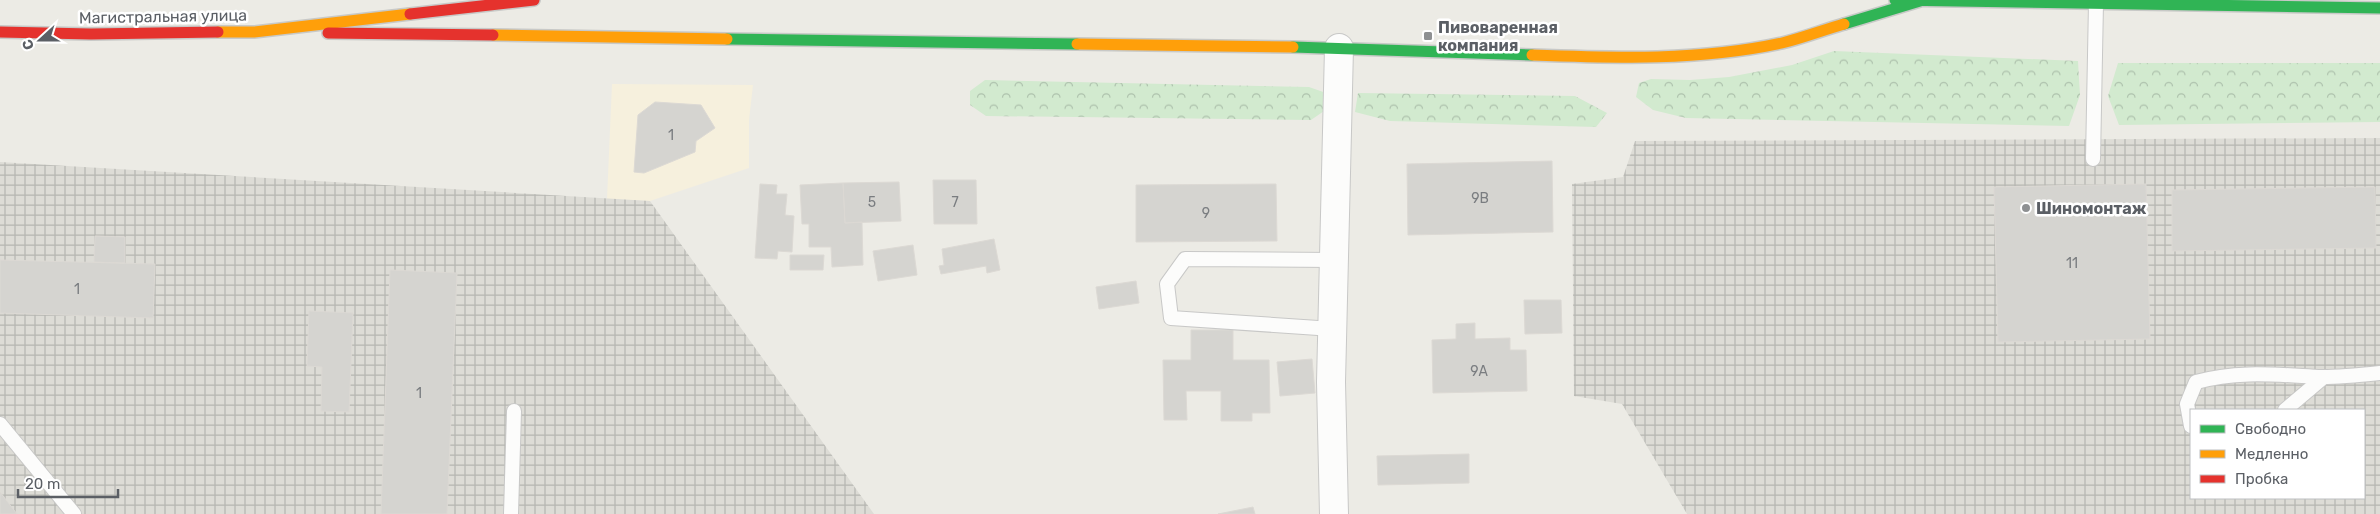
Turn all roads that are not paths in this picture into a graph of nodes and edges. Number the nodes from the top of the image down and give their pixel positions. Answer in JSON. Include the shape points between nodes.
{"nodes":[{"id":1,"x":534,"y":0,"type":"edge"},
{"id":2,"x":1895,"y":0,"type":"edge"},
{"id":3,"x":1920,"y":0,"type":"edge"},
{"id":4,"x":2096,"y":3,"type":"junction"},
{"id":5,"x":2380,"y":8,"type":"edge"},
{"id":6,"x":0,"y":32,"type":"edge"},
{"id":7,"x":254,"y":32,"type":"junction"},
{"id":8,"x":1339,"y":48,"type":"junction"},
{"id":9,"x":2093,"y":160,"type":"dead end"},
{"id":10,"x":1334,"y":260,"type":"junction"},
{"id":11,"x":1333,"y":328,"type":"junction"},
{"id":12,"x":2380,"y":374,"type":"edge"},
{"id":13,"x":2324,"y":377,"type":"junction"},
{"id":14,"x":2286,"y":409,"type":"edge"},
{"id":15,"x":514,"y":411,"type":"dead end"},
{"id":16,"x":2190,"y":420,"type":"edge"},
{"id":17,"x":0,"y":424,"type":"edge"},
{"id":18,"x":74,"y":514,"type":"edge"},
{"id":19,"x":510,"y":514,"type":"edge"},
{"id":20,"x":1334,"y":514,"type":"edge"}],
"edges":[{"from":1,"to":7,"type":"street","name":"Магистральная улица"},
{"from":2,"to":3,"type":"street"},
{"from":3,"to":4,"type":"street"},
{"from":3,"to":8,"type":"street","via":[[1782,43],[1705,54],[1628,58]]},
{"from":4,"to":5,"type":"street"},
{"from":4,"to":9,"type":"lane"},
{"from":6,"to":7,"type":"street","name":"Магистральная улица"},
{"from":7,"to":8,"type":"street"},
{"from":8,"to":10,"type":"street"},
{"from":10,"to":11,"type":"street"},
{"from":10,"to":11,"type":"lane","via":[[1185,259],[1167,284],[1171,318]]},
{"from":11,"to":20,"type":"street"},
{"from":12,"to":13,"type":"lane"},
{"from":13,"to":14,"type":"lane"},
{"from":13,"to":16,"type":"lane","via":[[2282,373],[2221,375],[2196,382],[2187,404]]},
{"from":15,"to":19,"type":"lane"},
{"from":17,"to":18,"type":"lane"}]}
